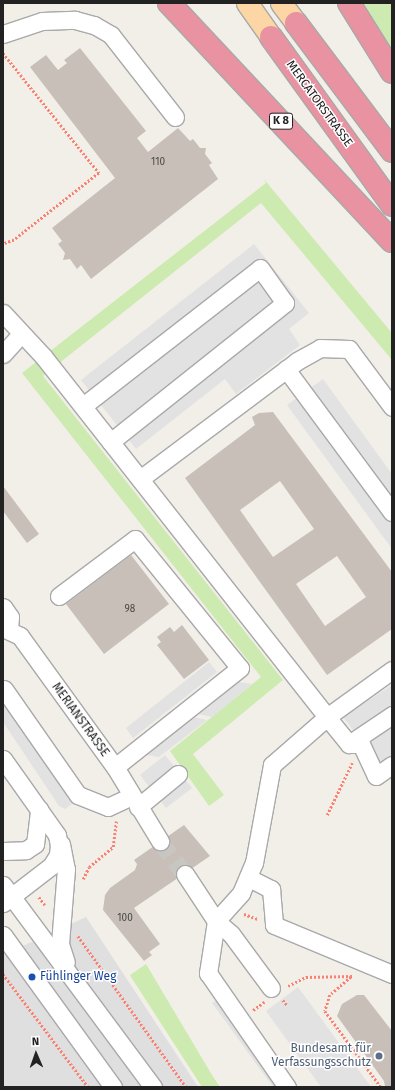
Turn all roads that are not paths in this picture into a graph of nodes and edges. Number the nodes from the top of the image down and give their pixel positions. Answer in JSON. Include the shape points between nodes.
{"nodes":[{"id":1,"x":247,"y":3,"type":"edge"},
{"id":2,"x":281,"y":3,"type":"edge"},
{"id":3,"x":349,"y":3,"type":"edge"},
{"id":4,"x":167,"y":5,"type":"edge"},
{"id":5,"x":296,"y":23,"type":"joint"},
{"id":6,"x":3,"y":34,"type":"edge"},
{"id":7,"x":271,"y":37,"type":"joint"},
{"id":8,"x":392,"y":72,"type":"edge"},
{"id":9,"x":174,"y":117,"type":"dead end"},
{"id":10,"x":392,"y":151,"type":"edge"},
{"id":11,"x":392,"y":205,"type":"edge"},
{"id":12,"x":392,"y":241,"type":"edge"},
{"id":13,"x":3,"y":313,"type":"edge"},
{"id":14,"x":21,"y":334,"type":"junction"},
{"id":15,"x":3,"y":354,"type":"edge"},
{"id":16,"x":286,"y":369,"type":"junction"},
{"id":17,"x":82,"y":406,"type":"junction"},
{"id":18,"x":392,"y":406,"type":"edge"},
{"id":19,"x":110,"y":442,"type":"junction"},
{"id":20,"x":140,"y":480,"type":"junction"},
{"id":21,"x":392,"y":512,"type":"edge"},
{"id":22,"x":59,"y":596,"type":"dead end"},
{"id":23,"x":3,"y":607,"type":"edge"},
{"id":24,"x":6,"y":628,"type":"edge"},
{"id":25,"x":392,"y":670,"type":"edge"},
{"id":26,"x":4,"y":689,"type":"dead end"},
{"id":27,"x":392,"y":715,"type":"edge"},
{"id":28,"x":327,"y":717,"type":"junction"},
{"id":29,"x":355,"y":744,"type":"junction"},
{"id":30,"x":3,"y":759,"type":"edge"},
{"id":31,"x":392,"y":765,"type":"edge"},
{"id":32,"x":114,"y":767,"type":"junction"},
{"id":33,"x":178,"y":774,"type":"dead end"},
{"id":34,"x":135,"y":802,"type":"junction"},
{"id":35,"x":39,"y":809,"type":"junction"},
{"id":36,"x":57,"y":835,"type":"junction"},
{"id":37,"x":160,"y":841,"type":"tunnel mouth"},
{"id":38,"x":3,"y":851,"type":"edge"},
{"id":39,"x":185,"y":874,"type":"tunnel mouth"},
{"id":40,"x":249,"y":878,"type":"junction"},
{"id":41,"x":6,"y":895,"type":"edge"},
{"id":42,"x":216,"y":920,"type":"junction"},
{"id":43,"x":3,"y":936,"type":"edge"},
{"id":44,"x":69,"y":972,"type":"junction"},
{"id":45,"x":392,"y":974,"type":"edge"},
{"id":46,"x":275,"y":991,"type":"road end"},
{"id":47,"x":113,"y":1087,"type":"edge"},
{"id":48,"x":153,"y":1087,"type":"edge"},
{"id":49,"x":287,"y":1087,"type":"edge"}],
"edges":[{"from":1,"to":7,"type":"main road","name":"MERCATORSTRASSE"},
{"from":2,"to":5,"type":"main road"},
{"from":3,"to":8,"type":"highway"},
{"from":4,"to":12,"type":"highway","number":"K 8","via":[[257,94]]},
{"from":5,"to":10,"type":"highway"},
{"from":6,"to":9,"type":"street","via":[[42,21],[75,20],[94,25],[111,35]]},
{"from":7,"to":11,"type":"highway","name":"MERCATORSTRASSE"},
{"from":13,"to":14,"type":"street"},
{"from":14,"to":15,"type":"street"},
{"from":14,"to":17,"type":"street","via":[[43,356]]},
{"from":16,"to":18,"type":"street","via":[[320,348],[349,348]]},
{"from":16,"to":20,"type":"street"},
{"from":16,"to":21,"type":"street"},
{"from":17,"to":19,"type":"street"},
{"from":17,"to":19,"type":"street","via":[[260,268],[285,303]]},
{"from":19,"to":20,"type":"street"},
{"from":20,"to":28,"type":"street"},
{"from":22,"to":32,"type":"street","via":[[135,539],[240,668]]},
{"from":23,"to":24,"type":"street","via":[[10,617]]},
{"from":24,"to":32,"type":"street","name":"MERIANSTRASSE","via":[[20,636]]},
{"from":25,"to":28,"type":"street"},
{"from":26,"to":34,"type":"street","via":[[78,795],[108,807]]},
{"from":27,"to":29,"type":"street"},
{"from":28,"to":29,"type":"street"},
{"from":28,"to":40,"type":"street","via":[[272,765]]},
{"from":29,"to":31,"type":"street","via":[[376,776]]},
{"from":30,"to":35,"type":"street"},
{"from":32,"to":34,"type":"street","name":"MERIANSTRASSE"},
{"from":33,"to":34,"type":"street"},
{"from":34,"to":37,"type":"street","name":"MERIANSTRASSE"},
{"from":35,"to":36,"type":"street"},
{"from":35,"to":38,"type":"street","via":[[35,844],[26,850]]},
{"from":36,"to":41,"type":"street","via":[[58,855],[50,866]]},
{"from":36,"to":44,"type":"street","via":[[65,852],[66,869],[60,944]]},
{"from":39,"to":42,"type":"street"},
{"from":40,"to":42,"type":"street","via":[[231,907]]},
{"from":40,"to":45,"type":"street","via":[[271,889],[274,925]]},
{"from":41,"to":44,"type":"street"},
{"from":42,"to":46,"type":"street","via":[[231,934]]},
{"from":42,"to":49,"type":"street","via":[[208,973]]},
{"from":43,"to":47,"type":"street"},
{"from":44,"to":48,"type":"street"}]}
